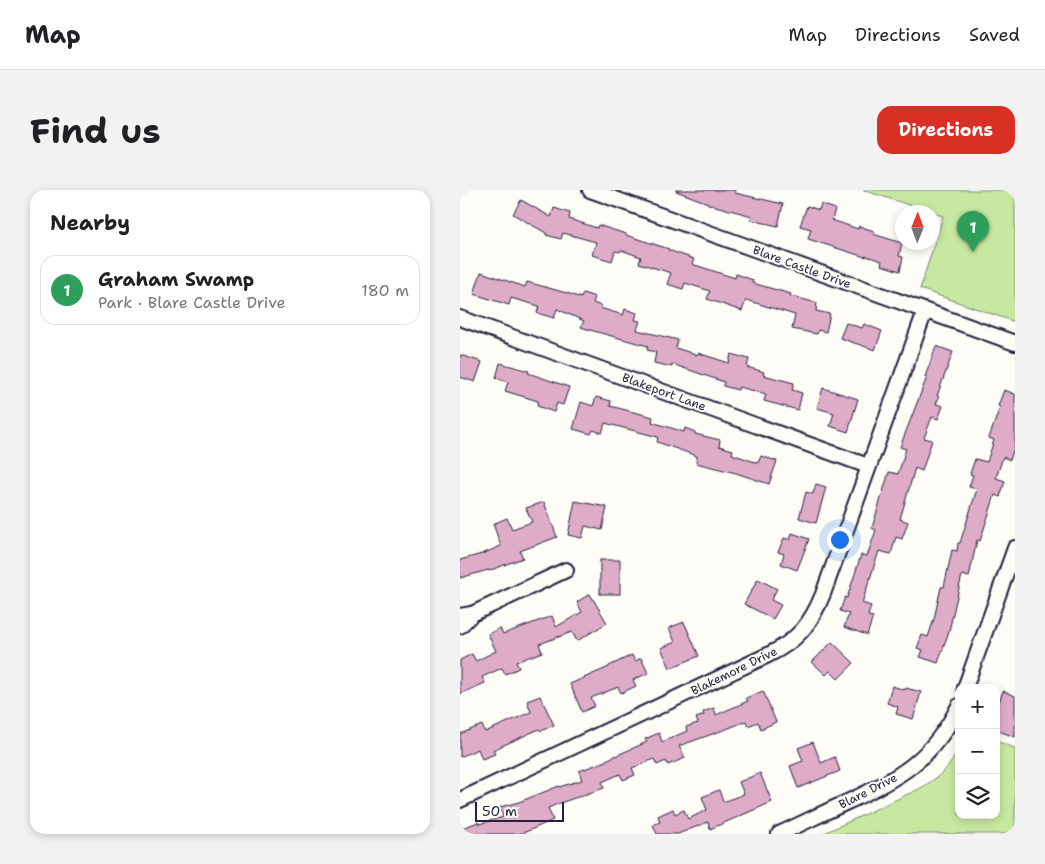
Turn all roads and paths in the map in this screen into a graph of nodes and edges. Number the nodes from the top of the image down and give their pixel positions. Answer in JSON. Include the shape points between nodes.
{"nodes":[{"id":1,"x":590,"y":190,"type":"edge"},
{"id":2,"x":925,"y":311,"type":"junction"},
{"id":3,"x":460,"y":318,"type":"edge"},
{"id":4,"x":1015,"y":343,"type":"edge"},
{"id":5,"x":868,"y":466,"type":"junction"},
{"id":6,"x":1015,"y":548,"type":"edge"},
{"id":7,"x":566,"y":570,"type":"dead end"},
{"id":8,"x":466,"y":615,"type":"edge"},
{"id":9,"x":460,"y":626,"type":"edge"},
{"id":10,"x":966,"y":684,"type":"edge"},
{"id":11,"x":955,"y":713,"type":"edge"},
{"id":12,"x":460,"y":800,"type":"edge"},
{"id":13,"x":779,"y":834,"type":"edge"}],
"edges":[{"from":1,"to":2,"type":"street","name":"Blare Castle Drive"},
{"from":2,"to":4,"type":"street","name":"Blare Castle Drive"},
{"from":2,"to":5,"type":"street","name":"Blakemore Drive"},
{"from":3,"to":5,"type":"street","name":"Blakeport Lane"},
{"from":5,"to":12,"type":"street","name":"Blakemore Drive","via":[[818,605],[796,638],[768,655]]},
{"from":6,"to":10,"type":"street"},
{"from":7,"to":8,"type":"street"},
{"from":8,"to":9,"type":"street"},
{"from":11,"to":13,"type":"street","name":"Blare Drive","via":[[937,742],[895,778]]}]}
